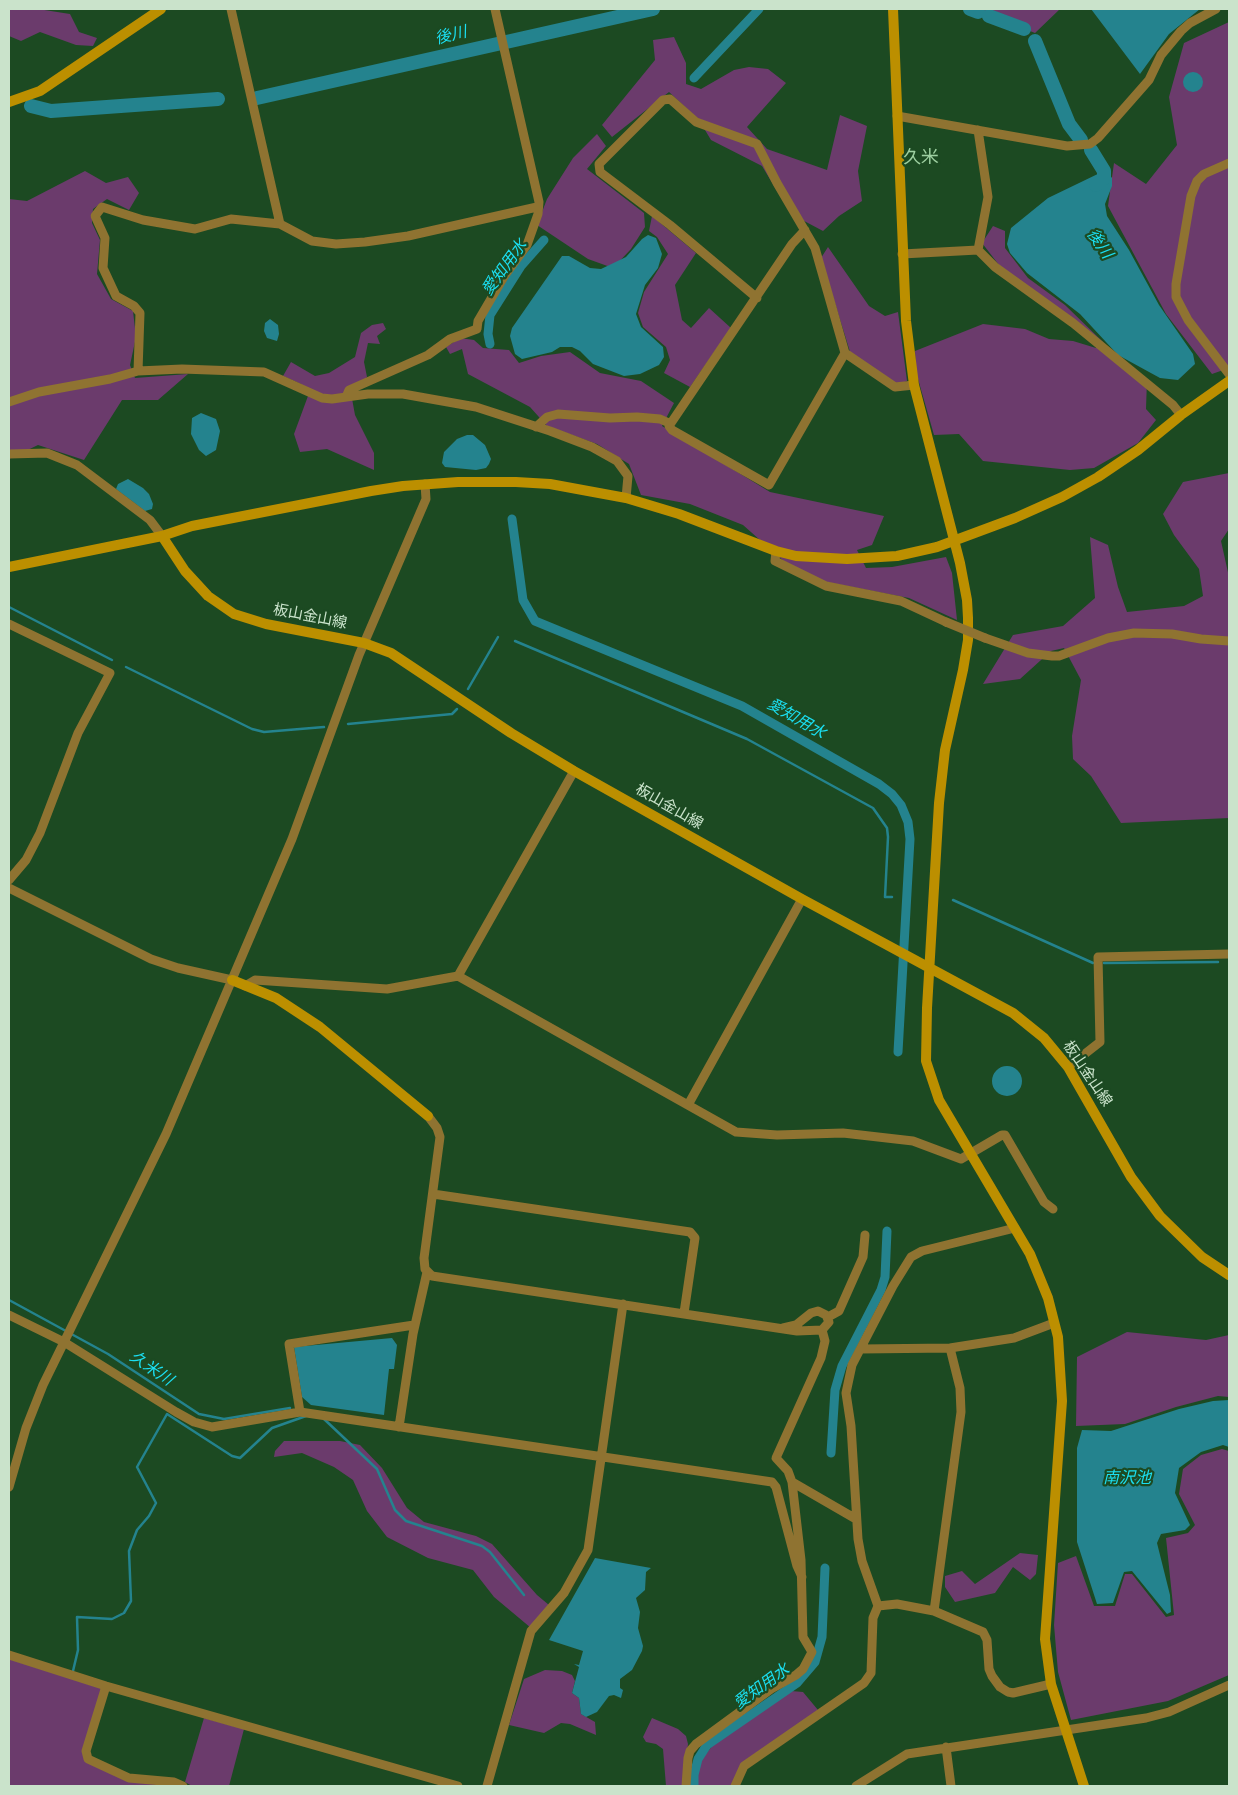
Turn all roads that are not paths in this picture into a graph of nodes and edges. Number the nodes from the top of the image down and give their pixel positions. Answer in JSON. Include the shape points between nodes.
{"nodes":[{"id":1,"x":161,"y":9,"type":"edge"},
{"id":2,"x":232,"y":9,"type":"edge"},
{"id":3,"x":495,"y":9,"type":"edge"},
{"id":4,"x":893,"y":9,"type":"edge"},
{"id":5,"x":1216,"y":9,"type":"edge"},
{"id":6,"x":9,"y":102,"type":"edge"},
{"id":7,"x":897,"y":116,"type":"junction"},
{"id":8,"x":978,"y":130,"type":"junction"},
{"id":9,"x":1229,"y":163,"type":"edge"},
{"id":10,"x":537,"y":207,"type":"junction"},
{"id":11,"x":280,"y":224,"type":"junction"},
{"id":12,"x":805,"y":230,"type":"junction"},
{"id":13,"x":978,"y":250,"type":"junction"},
{"id":14,"x":902,"y":254,"type":"junction"},
{"id":15,"x":757,"y":298,"type":"junction"},
{"id":16,"x":845,"y":353,"type":"junction"},
{"id":17,"x":138,"y":371,"type":"junction"},
{"id":18,"x":1229,"y":374,"type":"edge"},
{"id":19,"x":1229,"y":381,"type":"edge"},
{"id":20,"x":914,"y":385,"type":"junction"},
{"id":21,"x":346,"y":397,"type":"junction"},
{"id":22,"x":9,"y":402,"type":"edge"},
{"id":23,"x":1181,"y":415,"type":"junction"},
{"id":24,"x":668,"y":426,"type":"junction"},
{"id":25,"x":536,"y":427,"type":"junction"},
{"id":26,"x":9,"y":454,"type":"edge"},
{"id":27,"x":425,"y":484,"type":"junction"},
{"id":28,"x":626,"y":498,"type":"junction"},
{"id":29,"x":162,"y":536,"type":"junction"},
{"id":30,"x":953,"y":541,"type":"junction"},
{"id":31,"x":776,"y":551,"type":"junction"},
{"id":32,"x":9,"y":567,"type":"edge"},
{"id":33,"x":9,"y":624,"type":"edge"},
{"id":34,"x":1229,"y":641,"type":"edge"},
{"id":35,"x":364,"y":643,"type":"junction"},
{"id":36,"x":574,"y":771,"type":"junction"},
{"id":37,"x":9,"y":880,"type":"edge"},
{"id":38,"x":9,"y":888,"type":"edge"},
{"id":39,"x":802,"y":899,"type":"junction"},
{"id":40,"x":1229,"y":954,"type":"edge"},
{"id":41,"x":930,"y":969,"type":"junction"},
{"id":42,"x":458,"y":976,"type":"junction"},
{"id":43,"x":232,"y":980,"type":"junction"},
{"id":44,"x":246,"y":986,"type":"junction"},
{"id":45,"x":1068,"y":1067,"type":"junction"},
{"id":46,"x":688,"y":1105,"type":"junction"},
{"id":47,"x":428,"y":1116,"type":"joint"},
{"id":48,"x":971,"y":1154,"type":"junction"},
{"id":49,"x":433,"y":1194,"type":"junction"},
{"id":50,"x":1053,"y":1210,"type":"dead end"},
{"id":51,"x":1016,"y":1228,"type":"junction"},
{"id":52,"x":865,"y":1235,"type":"dead end"},
{"id":53,"x":426,"y":1272,"type":"junction"},
{"id":54,"x":1229,"y":1275,"type":"edge"},
{"id":55,"x":623,"y":1304,"type":"junction"},
{"id":56,"x":684,"y":1314,"type":"junction"},
{"id":57,"x":9,"y":1315,"type":"edge"},
{"id":58,"x":828,"y":1317,"type":"junction"},
{"id":59,"x":1054,"y":1323,"type":"junction"},
{"id":60,"x":414,"y":1325,"type":"junction"},
{"id":61,"x":783,"y":1328,"type":"junction"},
{"id":62,"x":822,"y":1330,"type":"junction"},
{"id":63,"x":64,"y":1341,"type":"junction"},
{"id":64,"x":950,"y":1348,"type":"junction"},
{"id":65,"x":861,"y":1349,"type":"junction"},
{"id":66,"x":300,"y":1412,"type":"junction"},
{"id":67,"x":399,"y":1428,"type":"junction"},
{"id":68,"x":601,"y":1456,"type":"junction"},
{"id":69,"x":792,"y":1482,"type":"junction"},
{"id":70,"x":9,"y":1487,"type":"edge"},
{"id":71,"x":856,"y":1519,"type":"junction"},
{"id":72,"x":802,"y":1576,"type":"junction"},
{"id":73,"x":878,"y":1606,"type":"junction"},
{"id":74,"x":934,"y":1611,"type":"junction"},
{"id":75,"x":9,"y":1655,"type":"edge"},
{"id":76,"x":1051,"y":1684,"type":"junction"},
{"id":77,"x":1229,"y":1685,"type":"edge"},
{"id":78,"x":106,"y":1686,"type":"junction"},
{"id":79,"x":1065,"y":1729,"type":"junction"},
{"id":80,"x":946,"y":1747,"type":"junction"},
{"id":81,"x":183,"y":1786,"type":"edge"},
{"id":82,"x":458,"y":1786,"type":"edge"},
{"id":83,"x":487,"y":1786,"type":"edge"},
{"id":84,"x":686,"y":1786,"type":"edge"},
{"id":85,"x":735,"y":1786,"type":"edge"},
{"id":86,"x":856,"y":1786,"type":"edge"},
{"id":87,"x":951,"y":1786,"type":"edge"},
{"id":88,"x":1084,"y":1786,"type":"edge"}],
"edges":[{"from":1,"to":6,"type":"street","via":[[40,90]]},
{"from":2,"to":11,"type":"street"},
{"from":3,"to":10,"type":"street","via":[[539,202]]},
{"from":4,"to":7,"type":"street"},
{"from":5,"to":8,"type":"street","via":[[1190,23],[1176,36],[1161,55],[1149,80],[1090,144],[1067,146]]},
{"from":7,"to":8,"type":"street"},
{"from":7,"to":14,"type":"street"},
{"from":8,"to":13,"type":"street","via":[[988,197]]},
{"from":9,"to":18,"type":"street","via":[[1204,174],[1194,188],[1176,297],[1180,309]]},
{"from":10,"to":11,"type":"street","via":[[408,236],[358,243],[312,241]]},
{"from":10,"to":21,"type":"street","via":[[538,214],[527,245],[482,314],[477,329],[450,339],[428,354],[349,390]]},
{"from":11,"to":17,"type":"street","via":[[231,219],[195,229],[143,220],[106,206],[97,211],[96,221],[105,238],[102,261],[106,278],[116,296],[140,313]]},
{"from":12,"to":15,"type":"street","via":[[792,244]]},
{"from":12,"to":15,"type":"street","via":[[756,144],[696,122],[670,99],[663,100],[599,164],[600,172]]},
{"from":12,"to":16,"type":"street","via":[[815,248]]},
{"from":13,"to":14,"type":"street"},
{"from":13,"to":23,"type":"street","via":[[1002,272],[1073,323]]},
{"from":14,"to":20,"type":"street"},
{"from":15,"to":24,"type":"street"},
{"from":16,"to":20,"type":"street","via":[[895,387]]},
{"from":16,"to":24,"type":"street","via":[[769,485]]},
{"from":17,"to":21,"type":"street","via":[[160,368],[250,370],[280,377],[315,396]]},
{"from":17,"to":22,"type":"street","via":[[39,392]]},
{"from":19,"to":23,"type":"street"},
{"from":20,"to":30,"type":"street"},
{"from":21,"to":25,"type":"street","via":[[403,394],[476,408]]},
{"from":23,"to":30,"type":"street","via":[[1138,450],[1070,493]]},
{"from":24,"to":25,"type":"street","via":[[669,423],[650,417],[558,414],[547,417]]},
{"from":25,"to":28,"type":"street","via":[[592,447],[616,461],[628,476]]},
{"from":26,"to":29,"type":"street","via":[[47,452],[77,465],[150,520]]},
{"from":27,"to":28,"type":"street","via":[[516,482],[576,488]]},
{"from":27,"to":29,"type":"street","via":[[371,491],[192,526]]},
{"from":27,"to":35,"type":"street","via":[[426,499]]},
{"from":28,"to":31,"type":"street","via":[[679,514]]},
{"from":29,"to":32,"type":"street"},
{"from":29,"to":35,"type":"street","name":"板山金山線","via":[[185,572],[208,596],[234,614],[266,624]]},
{"from":30,"to":31,"type":"street","via":[[897,556],[872,558],[822,558]]},
{"from":30,"to":41,"type":"street","via":[[965,586],[968,640],[943,767]]},
{"from":31,"to":34,"type":"street","bridge":true,"via":[[775,561],[826,586],[900,601],[1028,653],[1059,656],[1108,638],[1134,633]]},
{"from":33,"to":37,"type":"street","via":[[110,673],[78,733],[26,860]]},
{"from":35,"to":36,"type":"street","name":"板山金山線","via":[[391,653],[511,734]]},
{"from":35,"to":43,"type":"street","via":[[292,838]]},
{"from":36,"to":39,"type":"street","name":"板山金山線"},
{"from":36,"to":42,"type":"street"},
{"from":38,"to":43,"type":"street","via":[[151,959]]},
{"from":39,"to":41,"type":"street","name":"板山金山線"},
{"from":39,"to":46,"type":"street"},
{"from":40,"to":45,"type":"street","via":[[1098,957],[1100,1042]]},
{"from":41,"to":45,"type":"street","name":"板山金山線","via":[[1013,1013],[1044,1038]]},
{"from":41,"to":48,"type":"street","via":[[926,1050],[929,1072],[939,1100]]},
{"from":42,"to":44,"type":"street","via":[[387,989],[255,980]]},
{"from":42,"to":46,"type":"street"},
{"from":43,"to":44,"type":"street"},
{"from":43,"to":63,"type":"street","via":[[162,1142]]},
{"from":44,"to":47,"type":"street","via":[[276,998],[320,1027]]},
{"from":45,"to":54,"type":"street","name":"板山金山線","via":[[1131,1177],[1160,1216],[1202,1257]]},
{"from":46,"to":48,"type":"street","via":[[736,1132],[777,1136],[843,1133],[913,1141],[961,1159]]},
{"from":47,"to":49,"type":"street","via":[[440,1137]]},
{"from":48,"to":50,"type":"street","via":[[1005,1136],[1039,1194]]},
{"from":48,"to":51,"type":"street"},
{"from":49,"to":53,"type":"street","via":[[424,1258]]},
{"from":49,"to":56,"type":"street","via":[[690,1232],[695,1238]]},
{"from":51,"to":59,"type":"street","via":[[1040,1274]]},
{"from":51,"to":65,"type":"street","via":[[922,1251],[911,1258],[892,1286]]},
{"from":52,"to":58,"type":"street","via":[[863,1257],[838,1310]]},
{"from":53,"to":55,"type":"street","via":[[437,1278]]},
{"from":53,"to":60,"type":"street"},
{"from":55,"to":56,"type":"street"},
{"from":55,"to":68,"type":"street"},
{"from":56,"to":61,"type":"street"},
{"from":57,"to":63,"type":"street"},
{"from":58,"to":61,"type":"street","via":[[822,1312],[815,1312]]},
{"from":58,"to":62,"type":"street","via":[[828,1326]]},
{"from":59,"to":64,"type":"street","via":[[1014,1338]]},
{"from":59,"to":76,"type":"street","via":[[1060,1349],[1062,1401],[1044,1626]]},
{"from":60,"to":66,"type":"street","via":[[289,1344]]},
{"from":60,"to":67,"type":"street"},
{"from":61,"to":62,"type":"street"},
{"from":62,"to":69,"type":"street","via":[[821,1358],[776,1458]]},
{"from":63,"to":66,"type":"street","via":[[202,1425],[220,1427]]},
{"from":63,"to":70,"type":"street","via":[[26,1428]]},
{"from":64,"to":65,"type":"street"},
{"from":64,"to":74,"type":"street","via":[[960,1388],[961,1412]]},
{"from":65,"to":71,"type":"street","via":[[852,1365],[846,1393]]},
{"from":66,"to":67,"type":"street"},
{"from":67,"to":68,"type":"street"},
{"from":68,"to":72,"type":"street","via":[[772,1482]]},
{"from":68,"to":83,"type":"street","via":[[588,1550],[564,1593],[531,1631]]},
{"from":69,"to":71,"type":"street"},
{"from":69,"to":72,"type":"street"},
{"from":71,"to":73,"type":"street","via":[[862,1561]]},
{"from":72,"to":84,"type":"street","via":[[803,1637],[812,1652],[803,1669],[696,1744],[690,1751]]},
{"from":73,"to":74,"type":"street","via":[[897,1604]]},
{"from":73,"to":85,"type":"street","via":[[868,1679],[744,1766]]},
{"from":74,"to":76,"type":"street","via":[[983,1632],[987,1640],[989,1669],[1000,1687],[1008,1692]]},
{"from":75,"to":78,"type":"street"},
{"from":76,"to":79,"type":"street"},
{"from":77,"to":79,"type":"street","via":[[1169,1712]]},
{"from":78,"to":81,"type":"street","via":[[86,1751],[88,1759],[129,1778],[174,1782]]},
{"from":78,"to":82,"type":"street"},
{"from":79,"to":80,"type":"street"},
{"from":79,"to":88,"type":"street"},
{"from":80,"to":86,"type":"street","via":[[907,1754]]},
{"from":80,"to":87,"type":"street"}]}
